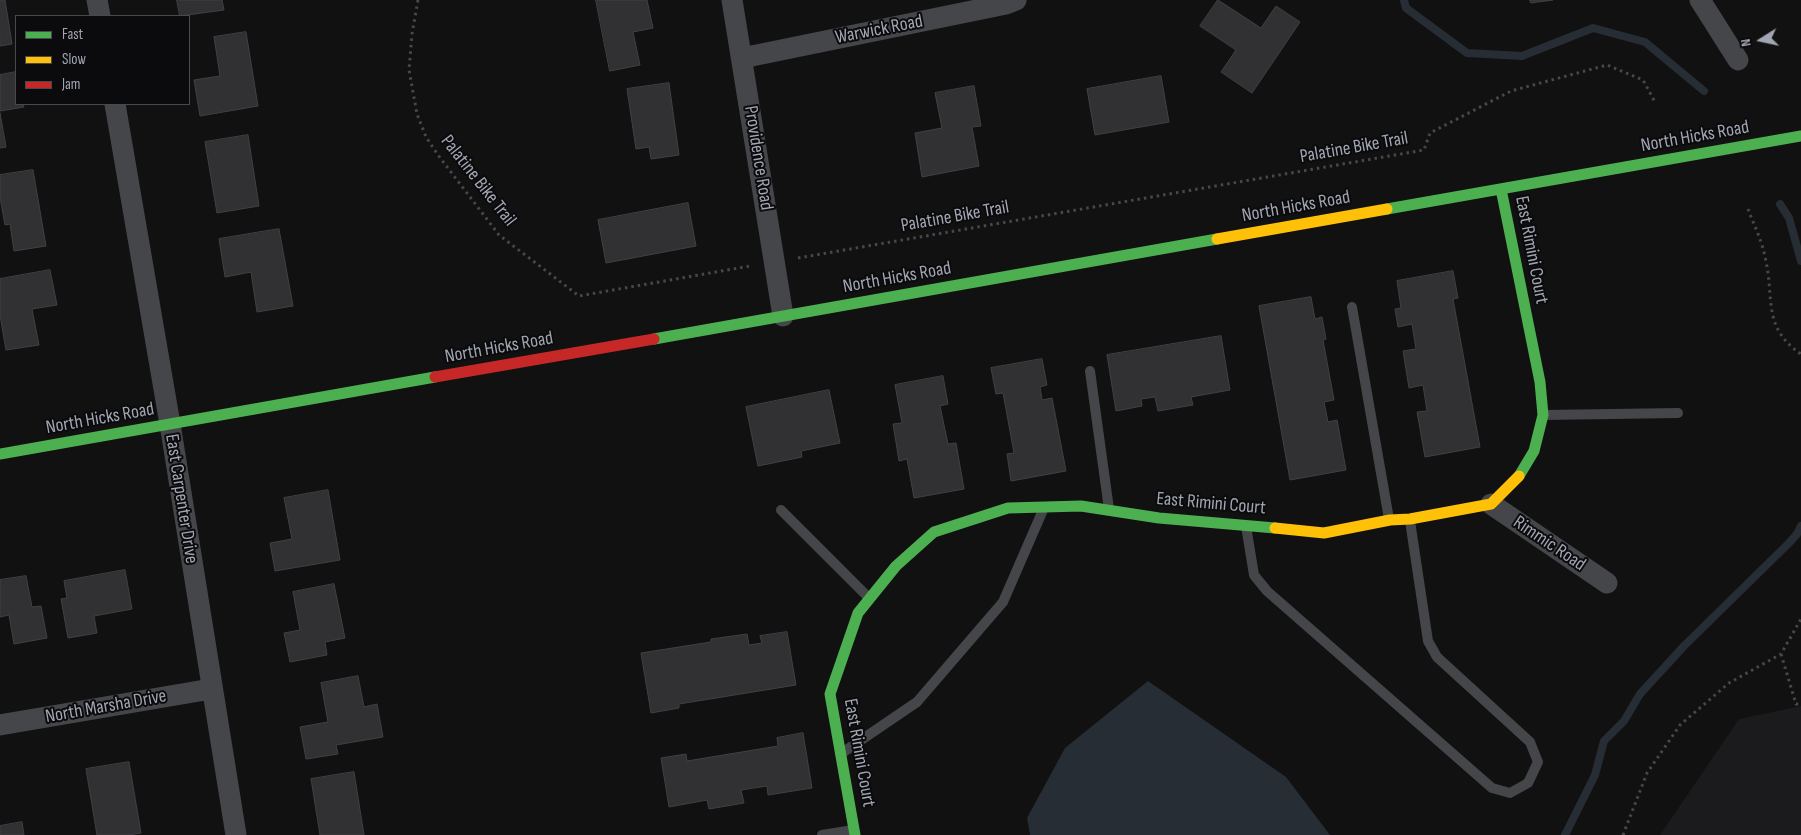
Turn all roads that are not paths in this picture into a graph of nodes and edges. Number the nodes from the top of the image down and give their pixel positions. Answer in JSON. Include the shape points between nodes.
{"nodes":[{"id":1,"x":97,"y":0,"type":"edge"},
{"id":2,"x":732,"y":0,"type":"edge"},
{"id":3,"x":1016,"y":0,"type":"edge"},
{"id":4,"x":1700,"y":0,"type":"edge"},
{"id":5,"x":100,"y":15,"type":"edge"},
{"id":6,"x":742,"y":58,"type":"junction"},
{"id":7,"x":1738,"y":60,"type":"dead end"},
{"id":8,"x":114,"y":105,"type":"edge"},
{"id":9,"x":1801,"y":136,"type":"edge"},
{"id":10,"x":1501,"y":189,"type":"junction"},
{"id":11,"x":1352,"y":307,"type":"dead end"},
{"id":12,"x":783,"y":316,"type":"junction"},
{"id":13,"x":1090,"y":371,"type":"dead end"},
{"id":14,"x":1678,"y":413,"type":"dead end"},
{"id":15,"x":1543,"y":415,"type":"junction"},
{"id":16,"x":170,"y":424,"type":"junction"},
{"id":17,"x":0,"y":454,"type":"edge"},
{"id":18,"x":1491,"y":504,"type":"junction"},
{"id":19,"x":1044,"y":507,"type":"junction"},
{"id":20,"x":780,"y":510,"type":"dead end"},
{"id":21,"x":1110,"y":510,"type":"junction"},
{"id":22,"x":1410,"y":519,"type":"junction"},
{"id":23,"x":1390,"y":520,"type":"junction"},
{"id":24,"x":1246,"y":524,"type":"junction"},
{"id":25,"x":1607,"y":583,"type":"dead end"},
{"id":26,"x":870,"y":598,"type":"junction"},
{"id":27,"x":211,"y":689,"type":"junction"},
{"id":28,"x":0,"y":725,"type":"edge"},
{"id":29,"x":840,"y":754,"type":"junction"},
{"id":30,"x":854,"y":833,"type":"edge"},
{"id":31,"x":236,"y":835,"type":"edge"},
{"id":32,"x":822,"y":835,"type":"edge"}],
"edges":[{"from":1,"to":5,"type":"street"},
{"from":2,"to":6,"type":"street","name":"Providence Road"},
{"from":3,"to":6,"type":"street","name":"Warwick Road"},
{"from":4,"to":7,"type":"street"},
{"from":6,"to":12,"type":"street","name":"Providence Road"},
{"from":8,"to":16,"type":"street","name":"East Carpenter Drive"},
{"from":9,"to":10,"type":"main road","name":"North Hicks Road"},
{"from":10,"to":12,"type":"main road","name":"North Hicks Road"},
{"from":10,"to":15,"type":"main road","name":"East Rimini Court","via":[[1540,382]]},
{"from":11,"to":23,"type":"lane"},
{"from":12,"to":16,"type":"main road","name":"North Hicks Road"},
{"from":13,"to":21,"type":"lane"},
{"from":14,"to":15,"type":"lane"},
{"from":15,"to":18,"type":"main road","name":"East Rimini Court","via":[[1534,451],[1520,477]]},
{"from":16,"to":17,"type":"main road","name":"North Hicks Road"},
{"from":16,"to":27,"type":"street","name":"East Carpenter Drive"},
{"from":18,"to":22,"type":"main road","name":"East Rimini Court"},
{"from":18,"to":25,"type":"street","name":"Rimmic Road"},
{"from":19,"to":21,"type":"main road","name":"East Rimini Court","via":[[1080,506]]},
{"from":19,"to":26,"type":"main road","name":"East Rimini Court","via":[[1008,508],[934,532],[896,566]]},
{"from":19,"to":29,"type":"lane","via":[[1003,602],[917,702]]},
{"from":20,"to":26,"type":"lane"},
{"from":21,"to":24,"type":"main road","name":"East Rimini Court","via":[[1159,518]]},
{"from":22,"to":23,"type":"main road","name":"East Rimini Court"},
{"from":22,"to":24,"type":"lane","via":[[1428,641],[1436,656],[1530,742],[1538,762],[1528,783],[1510,793],[1492,788],[1267,591],[1254,575]]},
{"from":23,"to":24,"type":"main road","name":"East Rimini Court","via":[[1324,533]]},
{"from":26,"to":29,"type":"main road","name":"East Rimini Court","via":[[858,613],[830,694]]},
{"from":27,"to":28,"type":"street","name":"North Marsha Drive"},
{"from":27,"to":31,"type":"street","name":"East Carpenter Drive"},
{"from":29,"to":30,"type":"main road","name":"East Rimini Court"},
{"from":30,"to":32,"type":"lane"}]}
